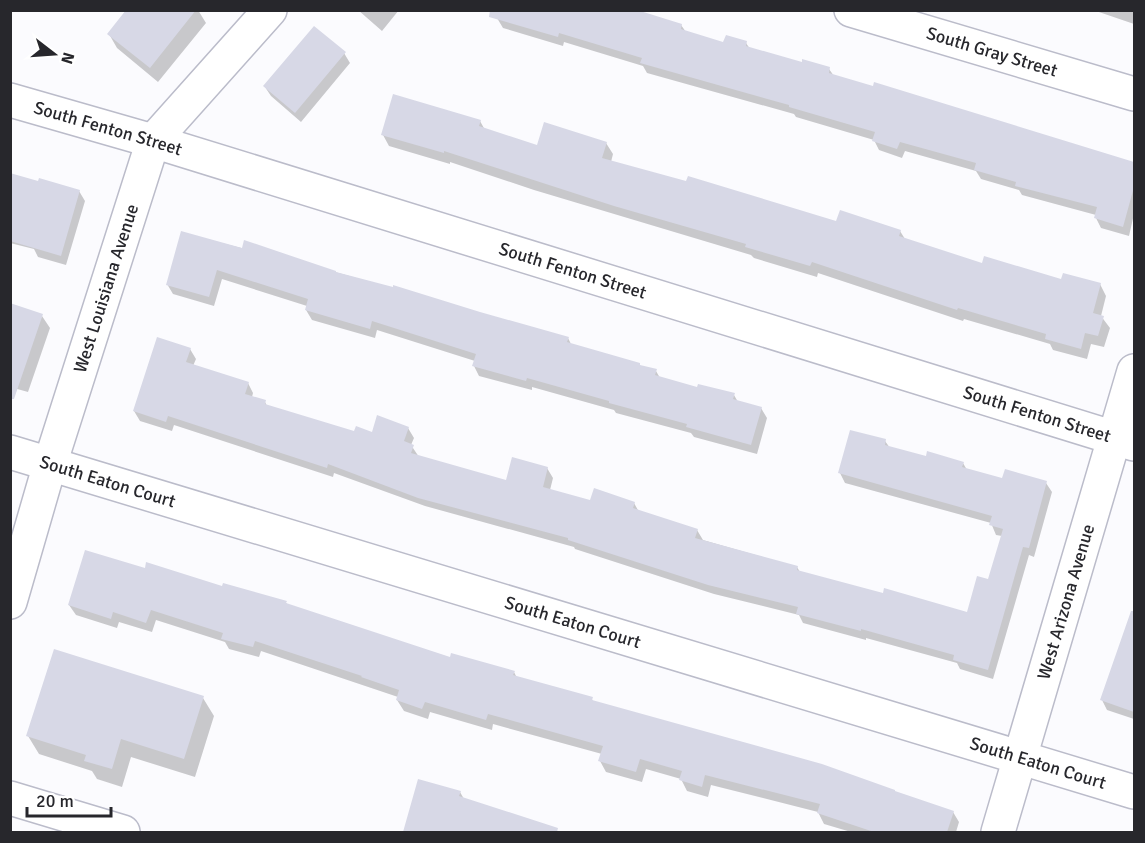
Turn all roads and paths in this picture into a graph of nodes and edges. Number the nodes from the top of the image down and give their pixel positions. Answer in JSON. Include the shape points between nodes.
{"nodes":[{"id":1,"x":270,"y":10,"type":"edge"},
{"id":2,"x":851,"y":10,"type":"edge"},
{"id":3,"x":1134,"y":94,"type":"edge"},
{"id":4,"x":10,"y":100,"type":"edge"},
{"id":5,"x":153,"y":141,"type":"junction"},
{"id":6,"x":1134,"y":371,"type":"edge"},
{"id":7,"x":1124,"y":441,"type":"edge"},
{"id":8,"x":10,"y":452,"type":"edge"},
{"id":9,"x":50,"y":464,"type":"junction"},
{"id":10,"x":10,"y":602,"type":"edge"},
{"id":11,"x":1020,"y":758,"type":"junction"},
{"id":12,"x":1134,"y":792,"type":"edge"},
{"id":13,"x":10,"y":798,"type":"edge"},
{"id":14,"x":123,"y":832,"type":"edge"},
{"id":15,"x":998,"y":832,"type":"edge"}],
"edges":[{"from":1,"to":5,"type":"street","name":"West Louisiana Avenue"},
{"from":2,"to":3,"type":"street","name":"South Gray Street"},
{"from":4,"to":5,"type":"street","name":"South Fenton Street"},
{"from":5,"to":7,"type":"street","name":"South Fenton Street"},
{"from":5,"to":9,"type":"street","name":"West Louisiana Avenue"},
{"from":6,"to":7,"type":"street","name":"West Arizona Avenue"},
{"from":7,"to":11,"type":"street","name":"West Arizona Avenue"},
{"from":8,"to":9,"type":"street","name":"South Eaton Court"},
{"from":9,"to":10,"type":"street","name":"West Louisiana Avenue"},
{"from":9,"to":11,"type":"street","name":"South Eaton Court"},
{"from":11,"to":12,"type":"street","name":"South Eaton Court"},
{"from":11,"to":15,"type":"street","name":"West Arizona Avenue"},
{"from":13,"to":14,"type":"street"}]}
